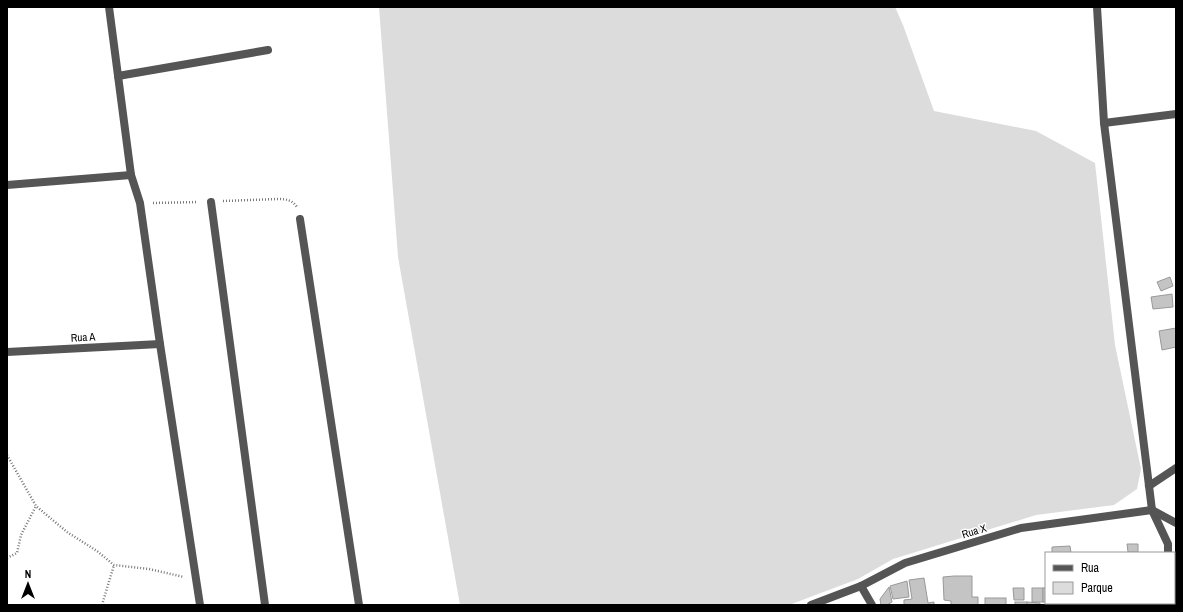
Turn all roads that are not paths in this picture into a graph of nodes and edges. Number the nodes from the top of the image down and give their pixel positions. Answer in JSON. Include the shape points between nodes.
{"nodes":[{"id":1,"x":109,"y":7,"type":"edge"},
{"id":2,"x":1097,"y":7,"type":"edge"},
{"id":3,"x":268,"y":50,"type":"dead end"},
{"id":4,"x":118,"y":76,"type":"junction"},
{"id":5,"x":1176,"y":114,"type":"edge"},
{"id":6,"x":1104,"y":123,"type":"junction"},
{"id":7,"x":131,"y":176,"type":"junction"},
{"id":8,"x":7,"y":186,"type":"edge"},
{"id":9,"x":211,"y":202,"type":"dead end"},
{"id":10,"x":300,"y":218,"type":"dead end"},
{"id":11,"x":160,"y":344,"type":"junction"},
{"id":12,"x":7,"y":352,"type":"edge"},
{"id":13,"x":1176,"y":468,"type":"edge"},
{"id":14,"x":1149,"y":486,"type":"junction"},
{"id":15,"x":1152,"y":510,"type":"junction"},
{"id":16,"x":1176,"y":523,"type":"edge"},
{"id":17,"x":1168,"y":552,"type":"edge"},
{"id":18,"x":861,"y":586,"type":"junction"},
{"id":19,"x":200,"y":605,"type":"edge"},
{"id":20,"x":265,"y":605,"type":"edge"},
{"id":21,"x":358,"y":605,"type":"edge"},
{"id":22,"x":812,"y":605,"type":"edge"},
{"id":23,"x":872,"y":605,"type":"edge"}],
"edges":[{"from":1,"to":4,"type":"street"},
{"from":2,"to":6,"type":"street"},
{"from":3,"to":4,"type":"street"},
{"from":4,"to":7,"type":"street"},
{"from":5,"to":6,"type":"street"},
{"from":6,"to":14,"type":"street"},
{"from":7,"to":8,"type":"street"},
{"from":7,"to":11,"type":"street","via":[[140,203]]},
{"from":9,"to":20,"type":"street"},
{"from":10,"to":21,"type":"street"},
{"from":11,"to":12,"type":"street","name":"Rua A"},
{"from":11,"to":19,"type":"street"},
{"from":13,"to":14,"type":"street"},
{"from":14,"to":15,"type":"street"},
{"from":15,"to":16,"type":"street"},
{"from":15,"to":17,"type":"street","via":[[1168,544]]},
{"from":15,"to":18,"type":"street","name":"Rua X","via":[[1021,528],[905,563]]},
{"from":18,"to":22,"type":"street","name":"Rua X"},
{"from":18,"to":23,"type":"street"}]}
